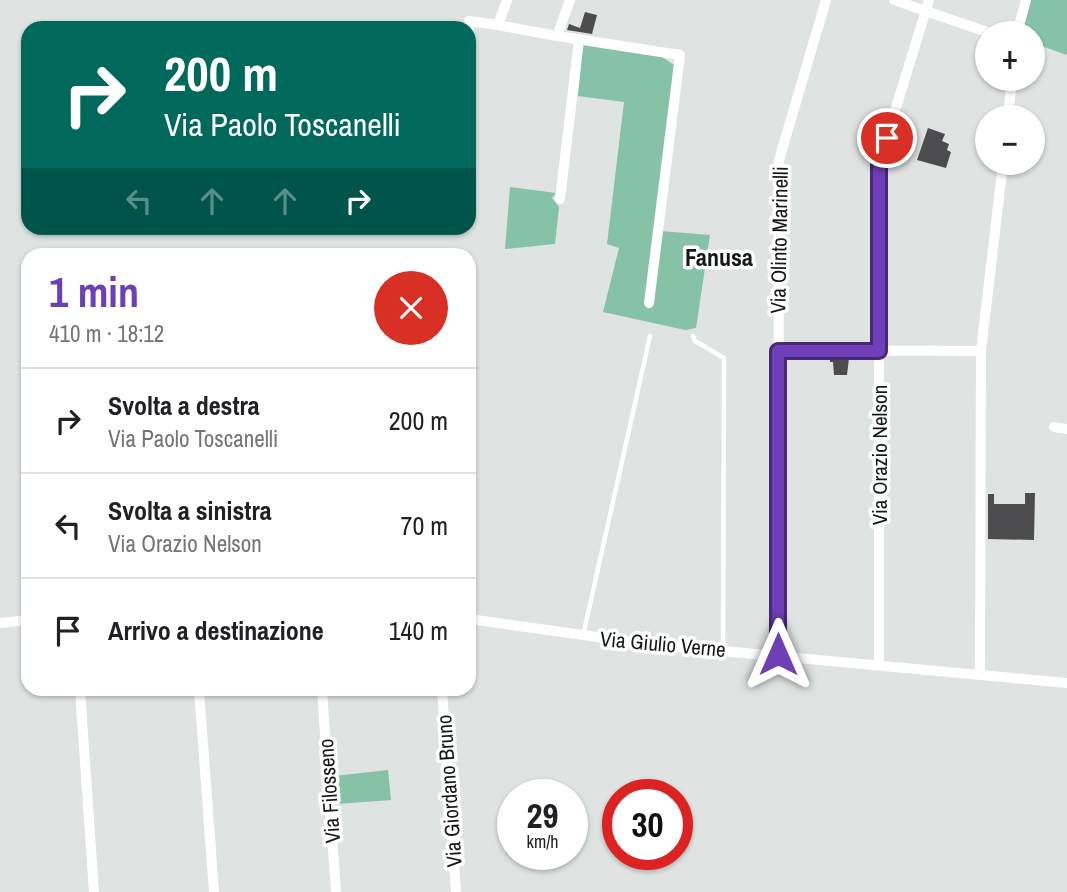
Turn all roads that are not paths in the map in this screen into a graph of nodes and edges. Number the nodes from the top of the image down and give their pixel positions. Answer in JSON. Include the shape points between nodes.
{"nodes":[{"id":1,"x":507,"y":0,"type":"edge"},
{"id":2,"x":570,"y":0,"type":"edge"},
{"id":3,"x":826,"y":0,"type":"edge"},
{"id":4,"x":894,"y":0,"type":"edge"},
{"id":5,"x":1026,"y":0,"type":"edge"},
{"id":6,"x":927,"y":5,"type":"edge"},
{"id":7,"x":1020,"y":21,"type":"edge"},
{"id":8,"x":476,"y":22,"type":"edge"},
{"id":9,"x":498,"y":24,"type":"junction"},
{"id":10,"x":975,"y":26,"type":"edge"},
{"id":11,"x":557,"y":36,"type":"junction"},
{"id":12,"x":579,"y":40,"type":"junction"},
{"id":13,"x":1002,"y":175,"type":"edge"},
{"id":14,"x":560,"y":199,"type":"dead end"},
{"id":15,"x":649,"y":303,"type":"dead end"},
{"id":16,"x":693,"y":336,"type":"dead end"},
{"id":17,"x":650,"y":337,"type":"dead end"},
{"id":18,"x":778,"y":351,"type":"junction"},
{"id":19,"x":879,"y":351,"type":"junction"},
{"id":20,"x":981,"y":351,"type":"junction"},
{"id":21,"x":1054,"y":428,"type":"dead end"},
{"id":22,"x":1067,"y":429,"type":"edge"},
{"id":23,"x":476,"y":620,"type":"edge"},
{"id":24,"x":21,"y":622,"type":"edge"},
{"id":25,"x":0,"y":623,"type":"edge"},
{"id":26,"x":583,"y":637,"type":"junction"},
{"id":27,"x":723,"y":649,"type":"junction"},
{"id":28,"x":778,"y":654,"type":"junction"},
{"id":29,"x":879,"y":665,"type":"junction"},
{"id":30,"x":980,"y":675,"type":"junction"},
{"id":31,"x":1067,"y":683,"type":"edge"},
{"id":32,"x":80,"y":696,"type":"edge"},
{"id":33,"x":199,"y":696,"type":"edge"},
{"id":34,"x":322,"y":696,"type":"edge"},
{"id":35,"x":442,"y":696,"type":"edge"},
{"id":36,"x":94,"y":892,"type":"edge"},
{"id":37,"x":214,"y":892,"type":"edge"},
{"id":38,"x":336,"y":892,"type":"edge"},
{"id":39,"x":456,"y":892,"type":"edge"}],
"edges":[{"from":1,"to":9,"type":"street"},
{"from":2,"to":11,"type":"street"},
{"from":3,"to":18,"type":"street","name":"Via Olinto Marinelli","via":[[779,160]]},
{"from":4,"to":6,"type":"street"},
{"from":5,"to":7,"type":"street"},
{"from":6,"to":10,"type":"street"},
{"from":6,"to":19,"type":"street","name":"Via Orazio Nelson","via":[[879,163]]},
{"from":8,"to":9,"type":"street"},
{"from":9,"to":11,"type":"street"},
{"from":11,"to":12,"type":"street"},
{"from":12,"to":14,"type":"street"},
{"from":12,"to":15,"type":"street","via":[[680,55]]},
{"from":13,"to":20,"type":"street"},
{"from":16,"to":27,"type":"lane","via":[[724,358]]},
{"from":17,"to":26,"type":"lane"},
{"from":18,"to":19,"type":"street"},
{"from":18,"to":28,"type":"street","name":"Via Olinto Marinelli"},
{"from":19,"to":20,"type":"street"},
{"from":19,"to":29,"type":"street","name":"Via Orazio Nelson"},
{"from":20,"to":30,"type":"street"},
{"from":21,"to":22,"type":"street"},
{"from":23,"to":26,"type":"street","name":"Via Giulio Verne"},
{"from":24,"to":25,"type":"street"},
{"from":26,"to":27,"type":"street","name":"Via Giulio Verne"},
{"from":27,"to":28,"type":"street","name":"Via Giulio Verne"},
{"from":28,"to":29,"type":"street","name":"Via Giulio Verne"},
{"from":29,"to":30,"type":"street","name":"Via Giulio Verne"},
{"from":30,"to":31,"type":"street","name":"Via Giulio Verne"},
{"from":32,"to":36,"type":"street"},
{"from":33,"to":37,"type":"street"},
{"from":34,"to":38,"type":"street","name":"Via Filosseno"},
{"from":35,"to":39,"type":"street","name":"Via Giordano Bruno"}]}
